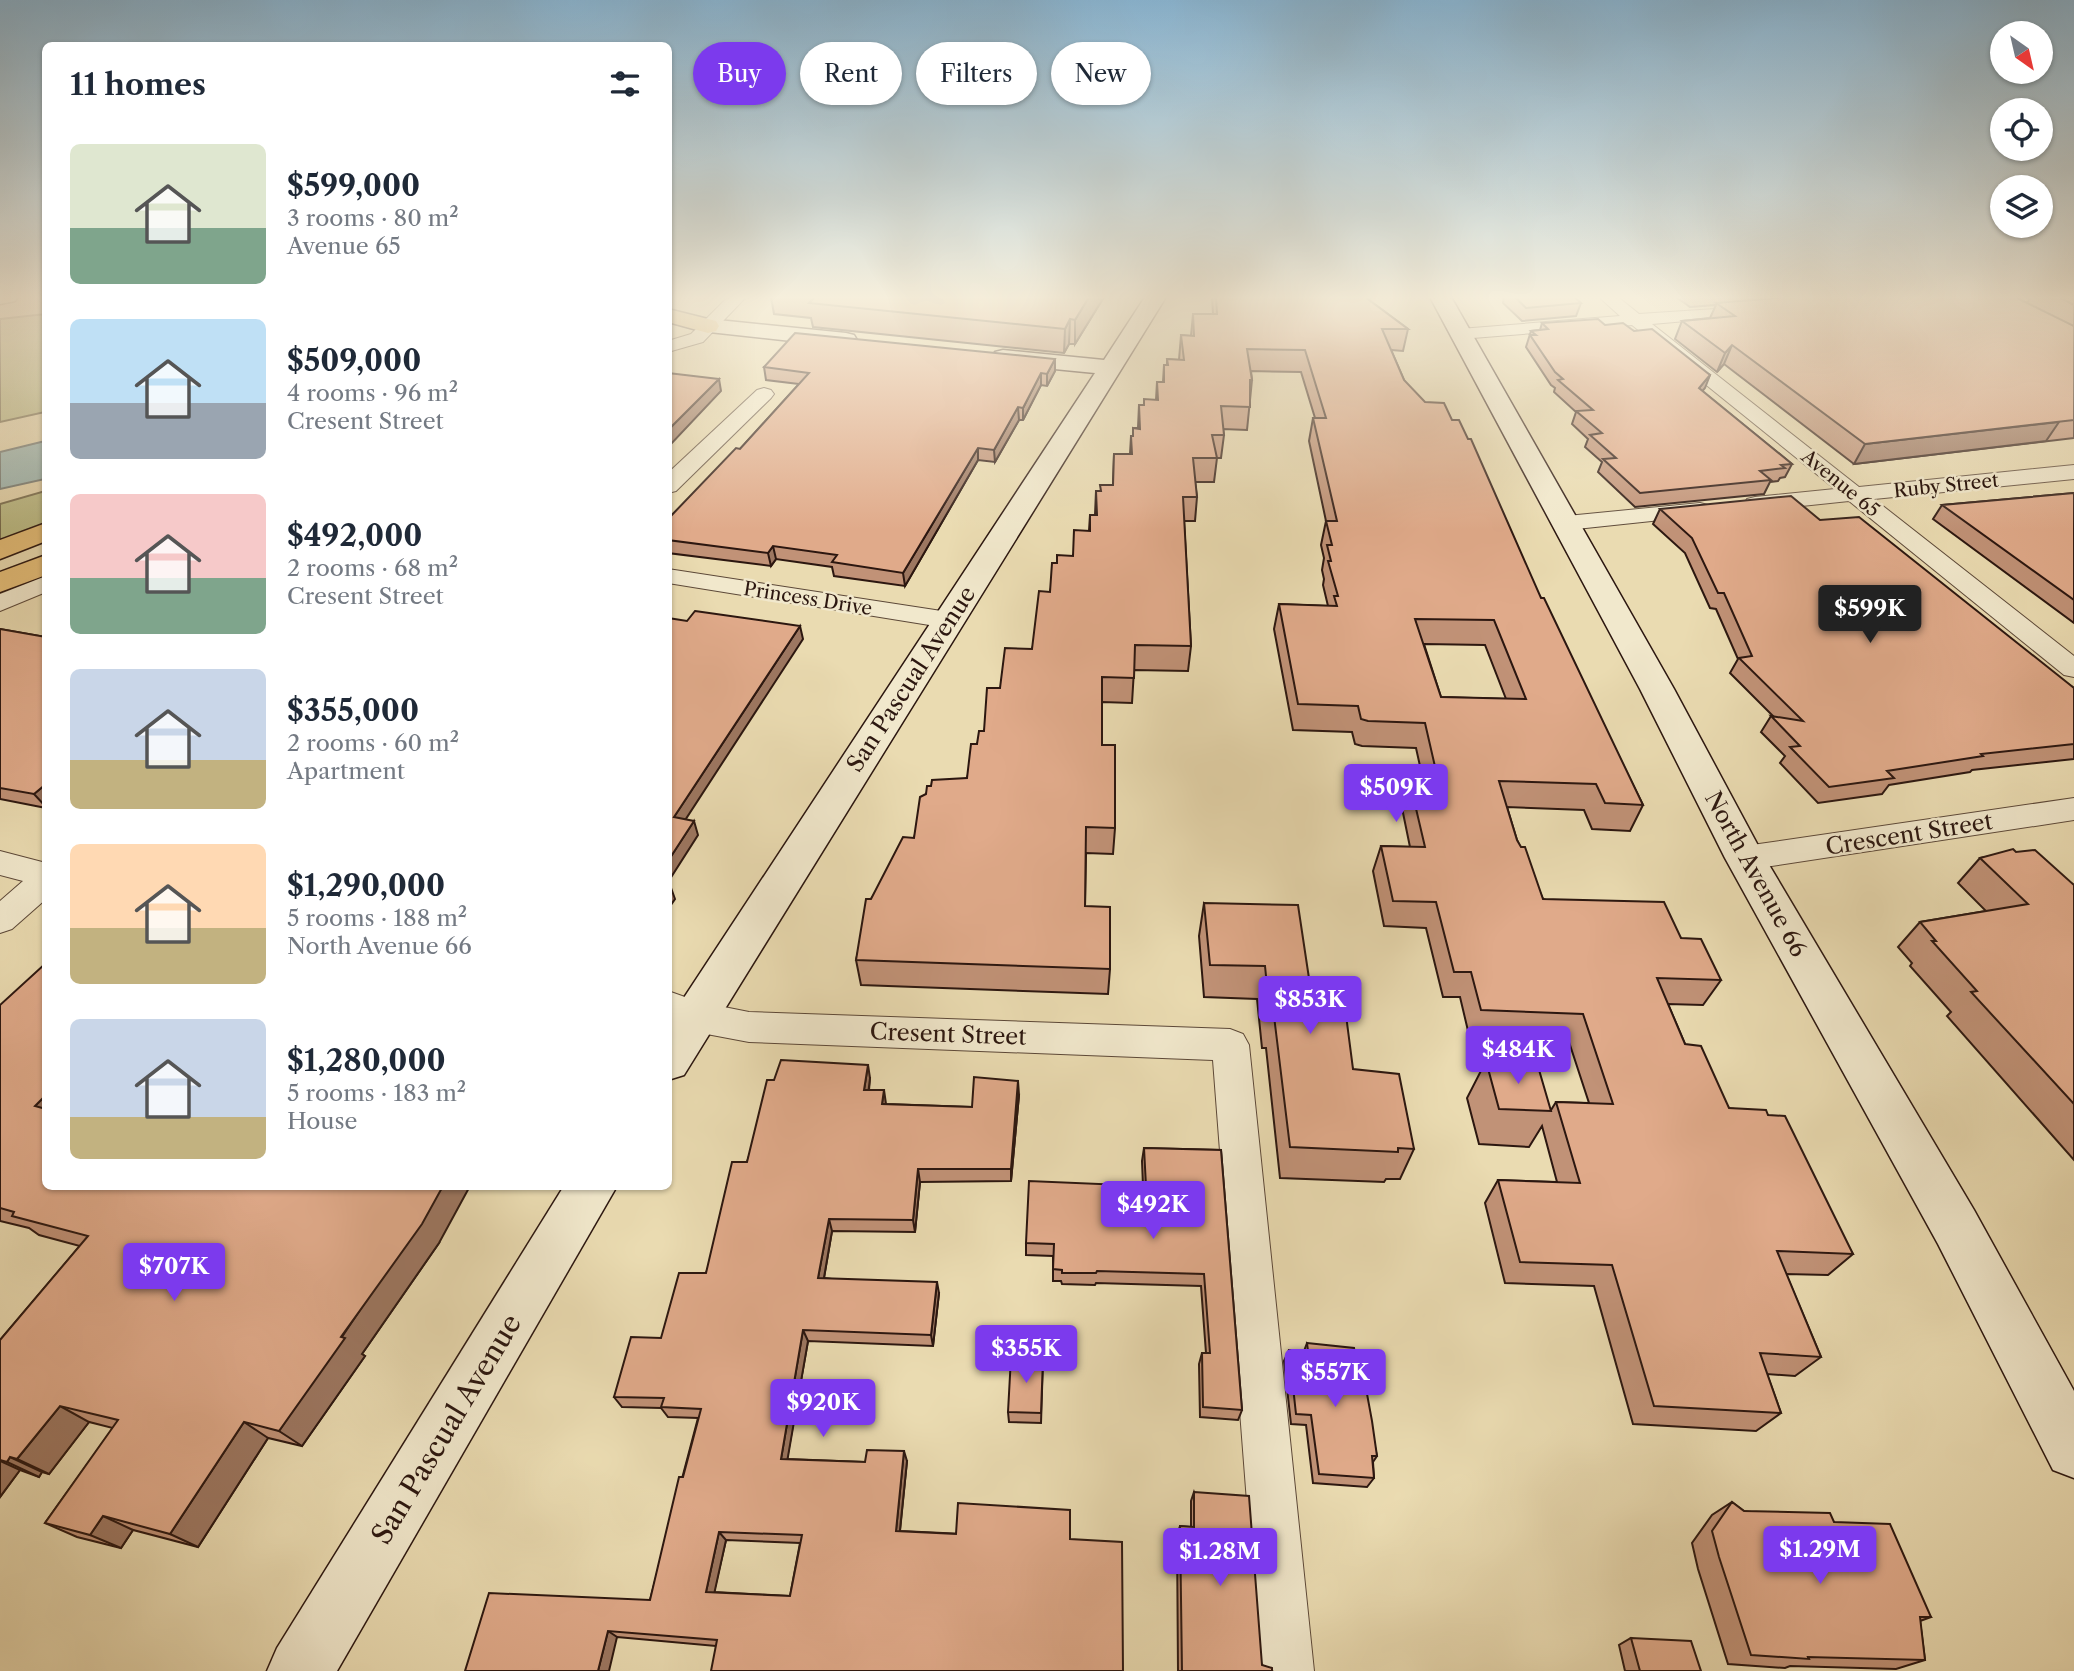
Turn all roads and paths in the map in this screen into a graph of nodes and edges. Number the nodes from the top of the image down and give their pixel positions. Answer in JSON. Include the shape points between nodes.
{"nodes":[{"id":1,"x":1108,"y":375,"type":"edge"},
{"id":2,"x":1483,"y":375,"type":"edge"},
{"id":3,"x":1704,"y":375,"type":"edge"},
{"id":4,"x":764,"y":394,"type":"dead end"},
{"id":5,"x":2074,"y":472,"type":"edge"},
{"id":6,"x":672,"y":482,"type":"edge"},
{"id":7,"x":1854,"y":495,"type":"junction"},
{"id":8,"x":1567,"y":523,"type":"junction"},
{"id":9,"x":42,"y":533,"type":"edge"},
{"id":10,"x":0,"y":550,"type":"edge"},
{"id":11,"x":42,"y":566,"type":"edge"},
{"id":12,"x":672,"y":577,"type":"edge"},
{"id":13,"x":0,"y":583,"type":"edge"},
{"id":14,"x":42,"y":585,"type":"edge"},
{"id":15,"x":0,"y":603,"type":"edge"},
{"id":16,"x":948,"y":620,"type":"junction"},
{"id":17,"x":2074,"y":669,"type":"edge"},
{"id":18,"x":2074,"y":809,"type":"edge"},
{"id":19,"x":1745,"y":858,"type":"junction"},
{"id":20,"x":0,"y":863,"type":"edge"},
{"id":21,"x":42,"y":877,"type":"edge"},
{"id":22,"x":42,"y":882,"type":"edge"},
{"id":23,"x":0,"y":920,"type":"edge"},
{"id":24,"x":682,"y":1012,"type":"edge"},
{"id":25,"x":672,"y":1047,"type":"edge"},
{"id":26,"x":590,"y":1190,"type":"edge"},
{"id":27,"x":2074,"y":1449,"type":"edge"},
{"id":28,"x":300,"y":1671,"type":"edge"},
{"id":29,"x":1287,"y":1671,"type":"edge"}],
"edges":[{"from":1,"to":16,"type":"street","name":"San Pascual Avenue"},
{"from":2,"to":8,"type":"street","name":"North Avenue 66"},
{"from":3,"to":7,"type":"street","name":"Avenue 65"},
{"from":4,"to":6,"type":"street"},
{"from":5,"to":7,"type":"street","name":"Ruby Street"},
{"from":7,"to":8,"type":"street","name":"Ruby Street"},
{"from":7,"to":17,"type":"street","name":"Avenue 65"},
{"from":8,"to":19,"type":"street","name":"North Avenue 66"},
{"from":9,"to":10,"type":"highway"},
{"from":11,"to":13,"type":"highway"},
{"from":12,"to":16,"type":"street","name":"Princess Drive"},
{"from":14,"to":15,"type":"street"},
{"from":16,"to":24,"type":"street","name":"San Pascual Avenue"},
{"from":18,"to":19,"type":"street","name":"Crescent Street"},
{"from":19,"to":27,"type":"street","name":"North Avenue 66","via":[[1955,1227]]},
{"from":20,"to":21,"type":"street"},
{"from":22,"to":23,"type":"street"},
{"from":24,"to":25,"type":"street","name":"San Pascual Avenue"},
{"from":24,"to":29,"type":"street","name":"Cresent Street","via":[[749,1027],[1230,1045]]},
{"from":26,"to":28,"type":"street","name":"San Pascual Avenue"}]}
